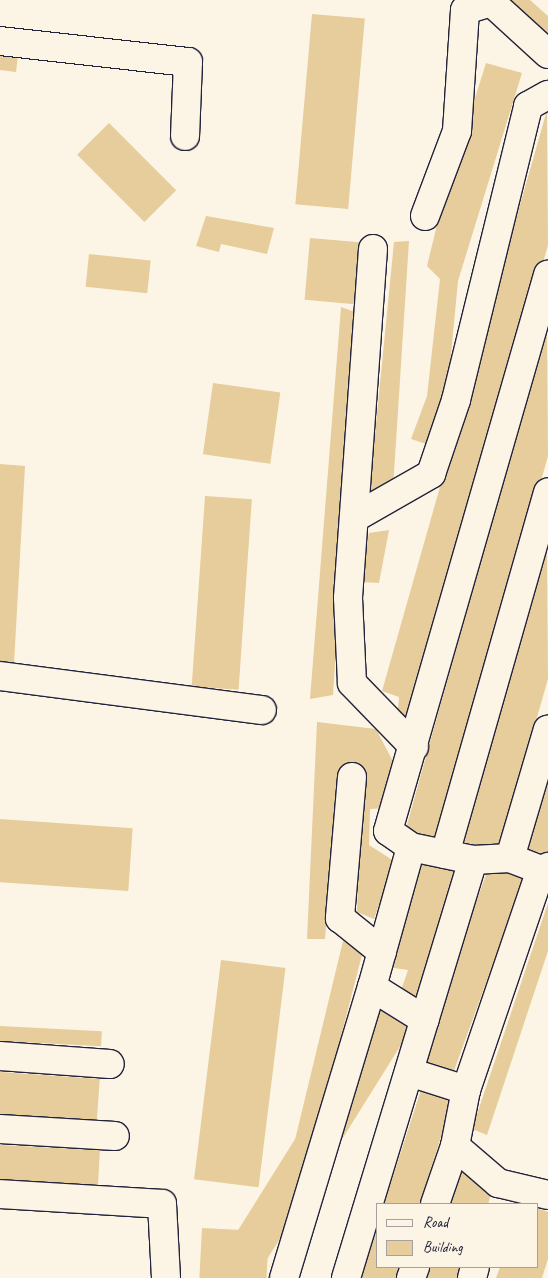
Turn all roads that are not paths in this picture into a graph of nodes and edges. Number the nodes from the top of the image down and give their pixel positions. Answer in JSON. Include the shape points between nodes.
{"nodes":[{"id":1,"x":0,"y":41,"type":"edge"},
{"id":2,"x":548,"y":54,"type":"edge"},
{"id":3,"x":548,"y":95,"type":"edge"},
{"id":4,"x":185,"y":136,"type":"dead end"},
{"id":5,"x":425,"y":216,"type":"dead end"},
{"id":6,"x":373,"y":249,"type":"dead end"},
{"id":7,"x":548,"y":275,"type":"edge"},
{"id":8,"x":548,"y":492,"type":"edge"},
{"id":9,"x":354,"y":518,"type":"junction"},
{"id":10,"x":0,"y":676,"type":"edge"},
{"id":11,"x":262,"y":710,"type":"dead end"},
{"id":12,"x":548,"y":729,"type":"edge"},
{"id":13,"x":414,"y":747,"type":"junction"},
{"id":14,"x":352,"y":777,"type":"dead end"},
{"id":15,"x":411,"y":847,"type":"junction"},
{"id":16,"x":445,"y":854,"type":"junction"},
{"id":17,"x":510,"y":858,"type":"junction"},
{"id":18,"x":473,"y":860,"type":"junction"},
{"id":19,"x":544,"y":869,"type":"edge"},
{"id":20,"x":382,"y":952,"type":"junction"},
{"id":21,"x":372,"y":987,"type":"junction"},
{"id":22,"x":425,"y":1020,"type":"junction"},
{"id":23,"x":0,"y":1056,"type":"edge"},
{"id":24,"x":110,"y":1064,"type":"dead end"},
{"id":25,"x":409,"y":1072,"type":"junction"},
{"id":26,"x":466,"y":1090,"type":"junction"},
{"id":27,"x":0,"y":1129,"type":"edge"},
{"id":28,"x":115,"y":1136,"type":"dead end"},
{"id":29,"x":455,"y":1146,"type":"junction"},
{"id":30,"x":0,"y":1194,"type":"edge"},
{"id":31,"x":496,"y":1194,"type":"edge"},
{"id":32,"x":548,"y":1195,"type":"edge"},
{"id":33,"x":436,"y":1203,"type":"edge"},
{"id":34,"x":166,"y":1278,"type":"edge"},
{"id":35,"x":284,"y":1278,"type":"edge"},
{"id":36,"x":346,"y":1278,"type":"edge"}],
"edges":[{"from":1,"to":4,"type":"lane","via":[[188,62]]},
{"from":2,"to":5,"type":"lane","via":[[491,2],[465,10],[457,131]]},
{"from":3,"to":9,"type":"lane","via":[[528,106],[456,400],[431,474]]},
{"from":6,"to":9,"type":"lane"},
{"from":7,"to":13,"type":"lane"},
{"from":8,"to":16,"type":"lane"},
{"from":9,"to":13,"type":"lane","via":[[348,598],[352,683]]},
{"from":10,"to":11,"type":"lane"},
{"from":12,"to":17,"type":"lane"},
{"from":13,"to":15,"type":"lane","via":[[388,831]]},
{"from":14,"to":20,"type":"lane","via":[[340,918]]},
{"from":15,"to":16,"type":"lane"},
{"from":15,"to":20,"type":"lane"},
{"from":16,"to":18,"type":"lane"},
{"from":17,"to":18,"type":"lane"},
{"from":17,"to":19,"type":"lane"},
{"from":18,"to":22,"type":"lane"},
{"from":19,"to":26,"type":"lane"},
{"from":20,"to":21,"type":"lane"},
{"from":21,"to":22,"type":"lane"},
{"from":21,"to":35,"type":"lane"},
{"from":22,"to":25,"type":"lane"},
{"from":23,"to":24,"type":"lane"},
{"from":25,"to":26,"type":"lane"},
{"from":25,"to":36,"type":"lane"},
{"from":26,"to":29,"type":"lane"},
{"from":27,"to":28,"type":"lane"},
{"from":29,"to":31,"type":"lane"},
{"from":29,"to":33,"type":"lane"},
{"from":30,"to":34,"type":"lane","via":[[162,1204]]},
{"from":31,"to":32,"type":"lane"}]}
